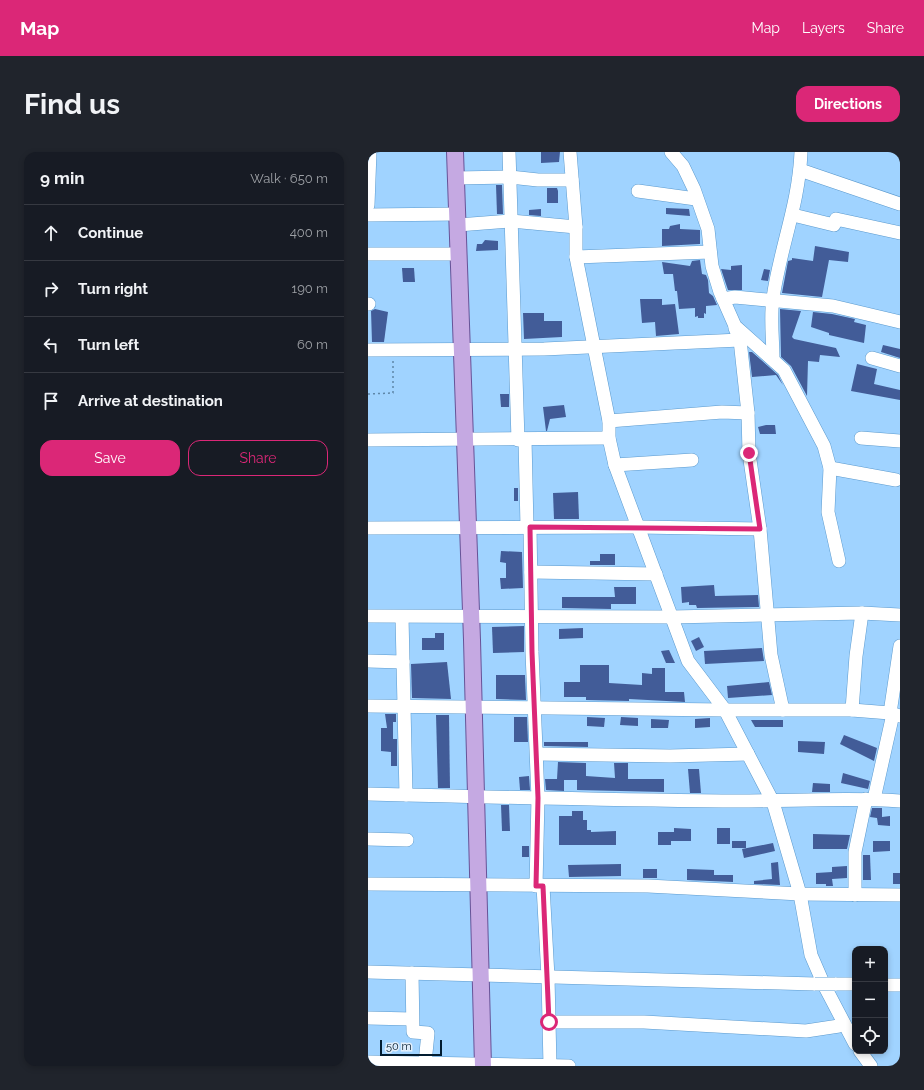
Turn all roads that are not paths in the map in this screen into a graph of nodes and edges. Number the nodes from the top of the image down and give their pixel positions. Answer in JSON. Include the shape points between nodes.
{"nodes":[{"id":1,"x":370,"y":152,"type":"edge"},
{"id":2,"x":455,"y":152,"type":"edge"},
{"id":3,"x":509,"y":152,"type":"edge"},
{"id":4,"x":570,"y":152,"type":"edge"},
{"id":5,"x":671,"y":152,"type":"edge"},
{"id":6,"x":801,"y":152,"type":"edge"},
{"id":7,"x":800,"y":170,"type":"junction"},
{"id":8,"x":510,"y":177,"type":"junction"},
{"id":9,"x":456,"y":178,"type":"junction"},
{"id":10,"x":572,"y":180,"type":"junction"},
{"id":11,"x":638,"y":190,"type":"dead end"},
{"id":12,"x":696,"y":200,"type":"junction"},
{"id":13,"x":900,"y":204,"type":"edge"},
{"id":14,"x":368,"y":205,"type":"edge"},
{"id":15,"x":368,"y":215,"type":"edge"},
{"id":16,"x":793,"y":215,"type":"junction"},
{"id":17,"x":458,"y":219,"type":"junction"},
{"id":18,"x":511,"y":221,"type":"junction"},
{"id":19,"x":576,"y":227,"type":"junction"},
{"id":20,"x":900,"y":233,"type":"edge"},
{"id":21,"x":710,"y":252,"type":"junction"},
{"id":22,"x":368,"y":254,"type":"edge"},
{"id":23,"x":459,"y":254,"type":"junction"},
{"id":24,"x":576,"y":258,"type":"junction"},
{"id":25,"x":723,"y":299,"type":"junction"},
{"id":26,"x":772,"y":300,"type":"junction"},
{"id":27,"x":900,"y":322,"type":"edge"},
{"id":28,"x":735,"y":326,"type":"junction"},
{"id":29,"x":740,"y":340,"type":"junction"},
{"id":30,"x":592,"y":346,"type":"junction"},
{"id":31,"x":368,"y":350,"type":"edge"},
{"id":32,"x":515,"y":350,"type":"junction"},
{"id":33,"x":462,"y":351,"type":"junction"},
{"id":34,"x":872,"y":358,"type":"dead end"},
{"id":35,"x":773,"y":359,"type":"junction"},
{"id":36,"x":900,"y":366,"type":"edge"},
{"id":37,"x":748,"y":413,"type":"junction"},
{"id":38,"x":609,"y":421,"type":"junction"},
{"id":39,"x":609,"y":438,"type":"junction"},
{"id":40,"x":861,"y":438,"type":"dead end"},
{"id":41,"x":368,"y":440,"type":"edge"},
{"id":42,"x":465,"y":440,"type":"junction"},
{"id":43,"x":521,"y":440,"type":"junction"},
{"id":44,"x":900,"y":441,"type":"edge"},
{"id":45,"x":692,"y":460,"type":"dead end"},
{"id":46,"x":615,"y":465,"type":"junction"},
{"id":47,"x":830,"y":468,"type":"junction"},
{"id":48,"x":896,"y":480,"type":"dead end"},
{"id":49,"x":638,"y":526,"type":"junction"},
{"id":50,"x":528,"y":527,"type":"junction"},
{"id":51,"x":368,"y":528,"type":"edge"},
{"id":52,"x":468,"y":528,"type":"junction"},
{"id":53,"x":760,"y":529,"type":"junction"},
{"id":54,"x":839,"y":561,"type":"dead end"},
{"id":55,"x":531,"y":572,"type":"junction"},
{"id":56,"x":656,"y":574,"type":"junction"},
{"id":57,"x":862,"y":613,"type":"junction"},
{"id":58,"x":766,"y":614,"type":"junction"},
{"id":59,"x":900,"y":615,"type":"edge"},
{"id":60,"x":368,"y":616,"type":"edge"},
{"id":61,"x":532,"y":616,"type":"junction"},
{"id":62,"x":402,"y":617,"type":"junction"},
{"id":63,"x":672,"y":617,"type":"junction"},
{"id":64,"x":471,"y":618,"type":"junction"},
{"id":65,"x":900,"y":646,"type":"edge"},
{"id":66,"x":368,"y":661,"type":"edge"},
{"id":67,"x":403,"y":662,"type":"junction"},
{"id":68,"x":368,"y":706,"type":"edge"},
{"id":69,"x":404,"y":706,"type":"junction"},
{"id":70,"x":535,"y":707,"type":"junction"},
{"id":71,"x":474,"y":708,"type":"junction"},
{"id":72,"x":725,"y":710,"type":"junction"},
{"id":73,"x":783,"y":710,"type":"junction"},
{"id":74,"x":852,"y":710,"type":"junction"},
{"id":75,"x":894,"y":714,"type":"edge"},
{"id":76,"x":537,"y":754,"type":"junction"},
{"id":77,"x":748,"y":754,"type":"junction"},
{"id":78,"x":368,"y":794,"type":"edge"},
{"id":79,"x":406,"y":795,"type":"junction"},
{"id":80,"x":476,"y":796,"type":"junction"},
{"id":81,"x":538,"y":798,"type":"junction"},
{"id":82,"x":870,"y":799,"type":"junction"},
{"id":83,"x":772,"y":802,"type":"junction"},
{"id":84,"x":900,"y":802,"type":"edge"},
{"id":85,"x":368,"y":839,"type":"edge"},
{"id":86,"x":407,"y":840,"type":"dead end"},
{"id":87,"x":368,"y":884,"type":"edge"},
{"id":88,"x":478,"y":886,"type":"junction"},
{"id":89,"x":539,"y":886,"type":"junction"},
{"id":90,"x":800,"y":894,"type":"junction"},
{"id":91,"x":855,"y":894,"type":"junction"},
{"id":92,"x":900,"y":895,"type":"edge"},
{"id":93,"x":368,"y":972,"type":"edge"},
{"id":94,"x":412,"y":973,"type":"junction"},
{"id":95,"x":481,"y":974,"type":"junction"},
{"id":96,"x":548,"y":976,"type":"junction"},
{"id":97,"x":852,"y":984,"type":"edge"},
{"id":98,"x":888,"y":985,"type":"edge"},
{"id":99,"x":900,"y":985,"type":"edge"},
{"id":100,"x":368,"y":1018,"type":"edge"},
{"id":101,"x":412,"y":1019,"type":"junction"},
{"id":102,"x":549,"y":1022,"type":"junction"},
{"id":103,"x":839,"y":1026,"type":"dead end"},
{"id":104,"x":852,"y":1038,"type":"edge"},
{"id":105,"x":862,"y":1054,"type":"edge"},
{"id":106,"x":368,"y":1062,"type":"edge"},
{"id":107,"x":417,"y":1064,"type":"edge"},
{"id":108,"x":483,"y":1065,"type":"edge"},
{"id":109,"x":550,"y":1066,"type":"edge"},
{"id":110,"x":569,"y":1066,"type":"edge"},
{"id":111,"x":871,"y":1066,"type":"edge"}],
"edges":[{"from":1,"to":14,"type":"street"},
{"from":2,"to":9,"type":"main road"},
{"from":3,"to":8,"type":"street"},
{"from":4,"to":10,"type":"street"},
{"from":5,"to":12,"type":"street","via":[[683,166],[694,189]]},
{"from":6,"to":7,"type":"street"},
{"from":7,"to":13,"type":"street"},
{"from":7,"to":16,"type":"street"},
{"from":8,"to":9,"type":"street"},
{"from":8,"to":10,"type":"street"},
{"from":8,"to":18,"type":"street"},
{"from":9,"to":17,"type":"main road"},
{"from":10,"to":19,"type":"street"},
{"from":11,"to":12,"type":"street"},
{"from":12,"to":21,"type":"street","via":[[708,229]]},
{"from":15,"to":17,"type":"street"},
{"from":16,"to":20,"type":"street","via":[[834,225],[836,219]]},
{"from":16,"to":26,"type":"street"},
{"from":17,"to":18,"type":"street"},
{"from":17,"to":23,"type":"main road"},
{"from":18,"to":19,"type":"street"},
{"from":18,"to":32,"type":"street"},
{"from":19,"to":24,"type":"street"},
{"from":21,"to":24,"type":"street"},
{"from":21,"to":25,"type":"street"},
{"from":22,"to":23,"type":"street"},
{"from":23,"to":33,"type":"main road"},
{"from":24,"to":30,"type":"street"},
{"from":25,"to":26,"type":"street","via":[[734,297]]},
{"from":25,"to":28,"type":"street"},
{"from":26,"to":27,"type":"street","via":[[834,306]]},
{"from":26,"to":35,"type":"street"},
{"from":28,"to":29,"type":"street"},
{"from":28,"to":35,"type":"street"},
{"from":29,"to":30,"type":"street"},
{"from":29,"to":37,"type":"street"},
{"from":30,"to":32,"type":"street"},
{"from":30,"to":38,"type":"street"},
{"from":31,"to":33,"type":"street"},
{"from":32,"to":33,"type":"street"},
{"from":32,"to":43,"type":"street"},
{"from":33,"to":42,"type":"main road"},
{"from":34,"to":36,"type":"street"},
{"from":35,"to":47,"type":"street","via":[[784,370],[824,446]]},
{"from":37,"to":38,"type":"street","via":[[722,412]]},
{"from":37,"to":53,"type":"street","via":[[749,453]]},
{"from":38,"to":39,"type":"street"},
{"from":39,"to":43,"type":"street"},
{"from":39,"to":46,"type":"street"},
{"from":40,"to":44,"type":"street"},
{"from":41,"to":42,"type":"street"},
{"from":42,"to":43,"type":"street"},
{"from":42,"to":52,"type":"main road"},
{"from":43,"to":50,"type":"street"},
{"from":45,"to":46,"type":"street"},
{"from":46,"to":49,"type":"street"},
{"from":47,"to":48,"type":"street"},
{"from":47,"to":54,"type":"street","via":[[828,512]]},
{"from":49,"to":50,"type":"street"},
{"from":49,"to":53,"type":"street"},
{"from":49,"to":56,"type":"street"},
{"from":50,"to":52,"type":"street"},
{"from":50,"to":55,"type":"street"},
{"from":51,"to":52,"type":"street"},
{"from":52,"to":64,"type":"main road"},
{"from":53,"to":58,"type":"street"},
{"from":55,"to":56,"type":"street"},
{"from":55,"to":61,"type":"street"},
{"from":56,"to":63,"type":"street"},
{"from":57,"to":58,"type":"street"},
{"from":57,"to":59,"type":"street"},
{"from":57,"to":74,"type":"street"},
{"from":58,"to":63,"type":"street"},
{"from":58,"to":73,"type":"street","via":[[771,655]]},
{"from":60,"to":62,"type":"street"},
{"from":61,"to":63,"type":"street"},
{"from":61,"to":64,"type":"street"},
{"from":61,"to":70,"type":"street"},
{"from":62,"to":64,"type":"street"},
{"from":62,"to":67,"type":"street"},
{"from":63,"to":72,"type":"street","via":[[688,661]]},
{"from":64,"to":71,"type":"main road"},
{"from":65,"to":75,"type":"street"},
{"from":66,"to":67,"type":"street"},
{"from":67,"to":69,"type":"street"},
{"from":68,"to":69,"type":"street"},
{"from":69,"to":71,"type":"street"},
{"from":69,"to":79,"type":"street"},
{"from":70,"to":71,"type":"street"},
{"from":70,"to":72,"type":"street"},
{"from":70,"to":76,"type":"street"},
{"from":71,"to":80,"type":"main road"},
{"from":72,"to":73,"type":"street"},
{"from":72,"to":77,"type":"street"},
{"from":73,"to":74,"type":"street"},
{"from":74,"to":75,"type":"street"},
{"from":75,"to":82,"type":"street"},
{"from":76,"to":77,"type":"street"},
{"from":76,"to":81,"type":"street"},
{"from":77,"to":83,"type":"street"},
{"from":78,"to":79,"type":"street"},
{"from":79,"to":80,"type":"street"},
{"from":80,"to":81,"type":"street"},
{"from":80,"to":88,"type":"main road"},
{"from":81,"to":83,"type":"street"},
{"from":81,"to":89,"type":"street"},
{"from":82,"to":83,"type":"street"},
{"from":82,"to":84,"type":"street"},
{"from":82,"to":91,"type":"street","via":[[855,852]]},
{"from":83,"to":90,"type":"street"},
{"from":85,"to":86,"type":"street"},
{"from":87,"to":88,"type":"street"},
{"from":88,"to":89,"type":"street"},
{"from":88,"to":95,"type":"main road"},
{"from":89,"to":90,"type":"street","via":[[648,886]]},
{"from":89,"to":96,"type":"street"},
{"from":90,"to":91,"type":"street"},
{"from":90,"to":104,"type":"street","via":[[811,955],[824,986]]},
{"from":91,"to":92,"type":"street"},
{"from":93,"to":94,"type":"street"},
{"from":94,"to":95,"type":"street"},
{"from":94,"to":101,"type":"street"},
{"from":95,"to":96,"type":"street"},
{"from":95,"to":108,"type":"main road"},
{"from":96,"to":97,"type":"street","bridge":true},
{"from":96,"to":102,"type":"street"},
{"from":98,"to":99,"type":"street"},
{"from":100,"to":101,"type":"street"},
{"from":101,"to":107,"type":"street","via":[[412,1032],[428,1032]]},
{"from":102,"to":103,"type":"street","via":[[644,1022],[806,1030]]},
{"from":102,"to":109,"type":"street"},
{"from":105,"to":111,"type":"street"},
{"from":106,"to":107,"type":"street"},
{"from":107,"to":108,"type":"street"},
{"from":108,"to":109,"type":"street"},
{"from":109,"to":110,"type":"street"}]}
